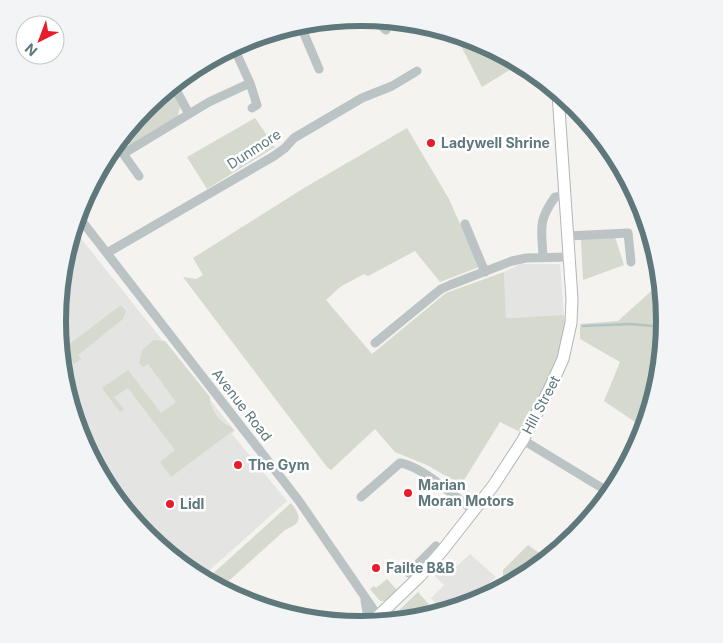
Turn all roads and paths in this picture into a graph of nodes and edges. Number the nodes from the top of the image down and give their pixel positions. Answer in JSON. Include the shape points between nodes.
{"nodes":[{"id":1,"x":383,"y":27,"type":"edge"},
{"id":2,"x":386,"y":30,"type":"dead end"},
{"id":3,"x":303,"y":32,"type":"edge"},
{"id":4,"x":237,"y":54,"type":"edge"},
{"id":5,"x":319,"y":69,"type":"dead end"},
{"id":6,"x":417,"y":71,"type":"dead end"},
{"id":7,"x":250,"y":83,"type":"junction"},
{"id":8,"x":177,"y":91,"type":"edge"},
{"id":9,"x":559,"y":102,"type":"edge"},
{"id":10,"x":252,"y":108,"type":"dead end"},
{"id":11,"x":189,"y":114,"type":"junction"},
{"id":12,"x":121,"y":151,"type":"edge"},
{"id":13,"x":139,"y":176,"type":"dead end"},
{"id":14,"x":566,"y":196,"type":"junction"},
{"id":15,"x":83,"y":223,"type":"edge"},
{"id":16,"x":465,"y":224,"type":"dead end"},
{"id":17,"x":568,"y":236,"type":"junction"},
{"id":18,"x":106,"y":253,"type":"junction"},
{"id":19,"x":543,"y":258,"type":"junction"},
{"id":20,"x":570,"y":258,"type":"junction"},
{"id":21,"x":631,"y":262,"type":"dead end"},
{"id":22,"x":485,"y":272,"type":"junction"},
{"id":23,"x":375,"y":343,"type":"dead end"},
{"id":24,"x":523,"y":440,"type":"junction"},
{"id":25,"x":605,"y":489,"type":"edge"},
{"id":26,"x":361,"y":497,"type":"dead end"},
{"id":27,"x":474,"y":511,"type":"junction"},
{"id":28,"x":442,"y":551,"type":"junction"},
{"id":29,"x":409,"y":573,"type":"dead end"},
{"id":30,"x":365,"y":598,"type":"junction"},
{"id":31,"x":373,"y":616,"type":"edge"},
{"id":32,"x":378,"y":616,"type":"edge"},
{"id":33,"x":366,"y":617,"type":"edge"}],
"edges":[{"from":1,"to":2,"type":"street"},
{"from":3,"to":5,"type":"street"},
{"from":4,"to":7,"type":"street"},
{"from":6,"to":18,"type":"street","name":"Dunmore","via":[[362,98],[294,138],[274,156]]},
{"from":7,"to":10,"type":"street","via":[[257,105]]},
{"from":7,"to":11,"type":"street"},
{"from":8,"to":11,"type":"street"},
{"from":9,"to":14,"type":"main road","name":"Hill Street"},
{"from":11,"to":12,"type":"street"},
{"from":12,"to":13,"type":"street"},
{"from":14,"to":17,"type":"main road","name":"Hill Street"},
{"from":14,"to":19,"type":"street","via":[[555,198],[543,217]]},
{"from":15,"to":18,"type":"street","name":"Avenue Road"},
{"from":16,"to":22,"type":"street"},
{"from":17,"to":20,"type":"main road","name":"Hill Street"},
{"from":17,"to":21,"type":"street","via":[[628,233]]},
{"from":18,"to":30,"type":"street","name":"Avenue Road","via":[[299,502]]},
{"from":19,"to":20,"type":"street"},
{"from":19,"to":22,"type":"street","via":[[512,261]]},
{"from":20,"to":24,"type":"main road","name":"Hill Street","via":[[571,318],[564,354]]},
{"from":22,"to":23,"type":"street","via":[[441,289]]},
{"from":24,"to":25,"type":"street"},
{"from":24,"to":27,"type":"main road","name":"Hill Street"},
{"from":26,"to":27,"type":"street","via":[[400,463],[408,464]]},
{"from":27,"to":28,"type":"main road","name":"Hill Street"},
{"from":28,"to":29,"type":"street","via":[[436,546]]},
{"from":28,"to":32,"type":"main road","name":"Hill Street"},
{"from":30,"to":31,"type":"street","name":"Avenue Road"},
{"from":30,"to":33,"type":"street"}]}
